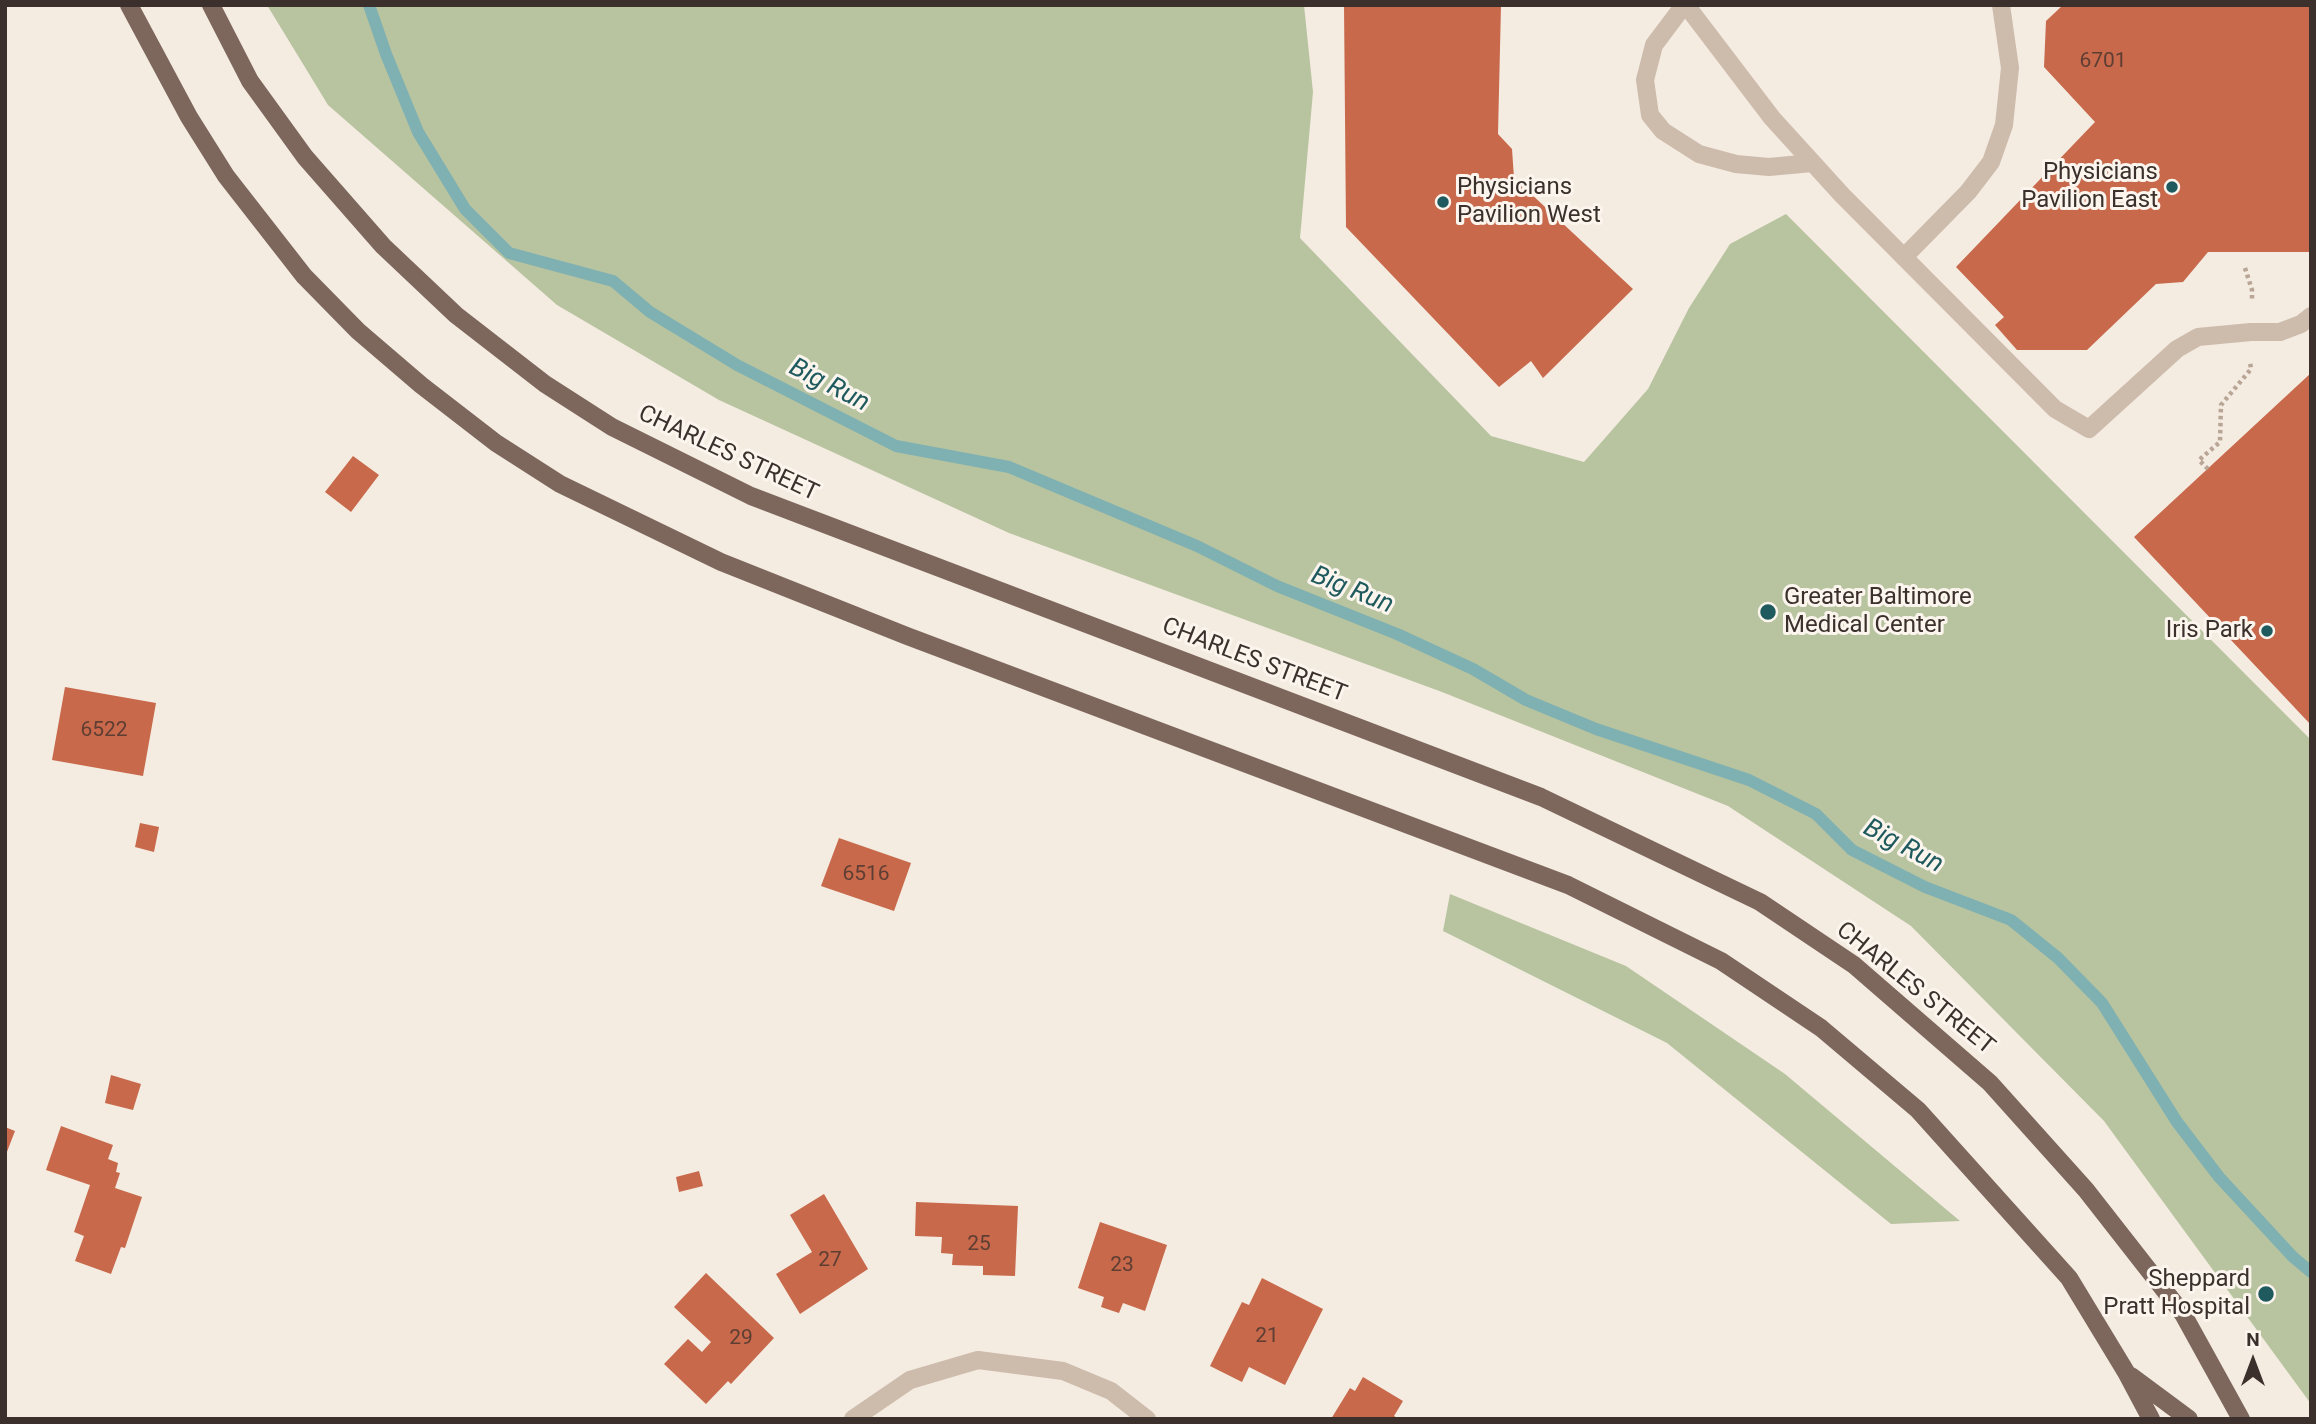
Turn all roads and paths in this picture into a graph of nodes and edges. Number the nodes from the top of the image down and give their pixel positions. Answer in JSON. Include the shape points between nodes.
{"nodes":[{"id":1,"x":129,"y":5,"type":"edge"},
{"id":2,"x":211,"y":5,"type":"edge"},
{"id":3,"x":1685,"y":5,"type":"edge"},
{"id":4,"x":2001,"y":5,"type":"edge"},
{"id":5,"x":1812,"y":163,"type":"junction"},
{"id":6,"x":1903,"y":257,"type":"junction"},
{"id":7,"x":2245,"y":268,"type":"dead end"},
{"id":8,"x":2252,"y":312,"type":"dead end"},
{"id":9,"x":2311,"y":316,"type":"edge"},
{"id":10,"x":2250,"y":358,"type":"dead end"},
{"id":11,"x":2208,"y":469,"type":"dead end"},
{"id":12,"x":2126,"y":1372,"type":"junction"},
{"id":13,"x":853,"y":1419,"type":"edge"},
{"id":14,"x":1147,"y":1419,"type":"edge"},
{"id":15,"x":2151,"y":1419,"type":"edge"},
{"id":16,"x":2189,"y":1419,"type":"edge"},
{"id":17,"x":2241,"y":1419,"type":"edge"}],
"edges":[{"from":1,"to":12,"type":"main road","via":[[226,176],[304,276],[358,331],[496,443],[560,484],[721,562],[1568,885],[1721,961],[1821,1028],[1918,1110],[2069,1278]]},
{"from":2,"to":17,"type":"main road","name":"CHARLES STREET","via":[[250,81],[305,157],[383,246],[456,315],[545,384],[612,427],[751,496],[1541,797],[1760,902],[1854,965],[1990,1083],[2086,1190],[2183,1314]]},
{"from":3,"to":5,"type":"street"},
{"from":3,"to":5,"type":"street","via":[[1654,46],[1645,80],[1650,115],[1663,131],[1699,154],[1769,167]]},
{"from":4,"to":6,"type":"street","via":[[2010,68],[2004,125],[1991,162],[1968,192]]},
{"from":5,"to":6,"type":"street"},
{"from":6,"to":9,"type":"street","via":[[2055,409],[2089,429],[2177,349],[2198,337],[2280,332]]},
{"from":7,"to":8,"type":"path"},
{"from":10,"to":11,"type":"path","via":[[2250,369],[2221,405],[2220,442],[2199,460]]},
{"from":12,"to":15,"type":"main road"},
{"from":12,"to":16,"type":"main road"},
{"from":13,"to":14,"type":"street","via":[[909,1380],[978,1360],[1063,1371],[1111,1391]]}]}
